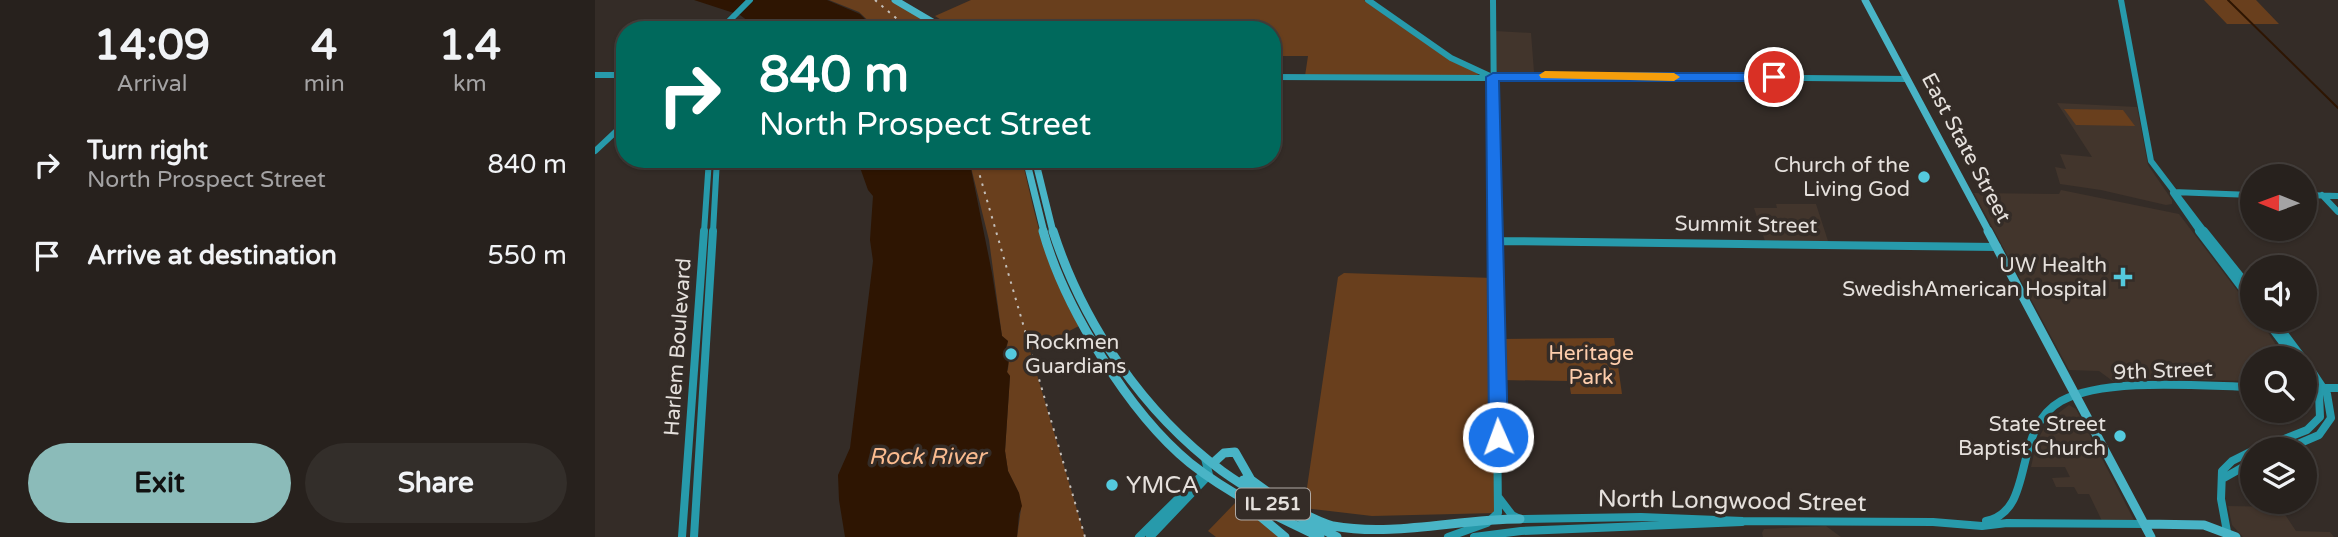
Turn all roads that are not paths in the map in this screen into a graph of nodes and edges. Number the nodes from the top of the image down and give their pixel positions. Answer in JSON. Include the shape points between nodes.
{"nodes":[{"id":1,"x":750,"y":0,"type":"edge"},
{"id":2,"x":895,"y":0,"type":"edge"},
{"id":3,"x":904,"y":0,"type":"edge"},
{"id":4,"x":1368,"y":0,"type":"edge"},
{"id":5,"x":1493,"y":0,"type":"edge"},
{"id":6,"x":1865,"y":0,"type":"edge"},
{"id":7,"x":2121,"y":0,"type":"edge"},
{"id":8,"x":729,"y":21,"type":"edge"},
{"id":9,"x":931,"y":21,"type":"edge"},
{"id":10,"x":938,"y":21,"type":"edge"},
{"id":11,"x":595,"y":75,"type":"edge"},
{"id":12,"x":616,"y":75,"type":"edge"},
{"id":13,"x":1281,"y":77,"type":"edge"},
{"id":14,"x":1493,"y":77,"type":"junction"},
{"id":15,"x":1907,"y":79,"type":"junction"},
{"id":16,"x":616,"y":131,"type":"edge"},
{"id":17,"x":595,"y":151,"type":"edge"},
{"id":18,"x":708,"y":168,"type":"edge"},
{"id":19,"x":716,"y":168,"type":"edge"},
{"id":20,"x":1029,"y":168,"type":"edge"},
{"id":21,"x":1037,"y":168,"type":"edge"},
{"id":22,"x":2173,"y":192,"type":"junction"},
{"id":23,"x":2240,"y":195,"type":"edge"},
{"id":24,"x":2317,"y":195,"type":"edge"},
{"id":25,"x":2322,"y":195,"type":"junction"},
{"id":26,"x":2338,"y":195,"type":"edge"},
{"id":27,"x":2338,"y":212,"type":"edge"},
{"id":28,"x":1495,"y":241,"type":"junction"},
{"id":29,"x":1997,"y":247,"type":"junction"},
{"id":30,"x":2240,"y":276,"type":"edge"},
{"id":31,"x":2240,"y":285,"type":"edge"},
{"id":32,"x":2317,"y":383,"type":"edge"},
{"id":33,"x":2317,"y":385,"type":"edge"},
{"id":34,"x":2240,"y":387,"type":"edge"},
{"id":35,"x":2320,"y":388,"type":"junction"},
{"id":36,"x":2338,"y":388,"type":"edge"},
{"id":37,"x":2076,"y":396,"type":"junction"},
{"id":38,"x":2284,"y":437,"type":"edge"},
{"id":39,"x":2314,"y":437,"type":"edge"},
{"id":40,"x":2240,"y":458,"type":"edge"},
{"id":41,"x":1208,"y":467,"type":"junction"},
{"id":42,"x":2240,"y":469,"type":"edge"},
{"id":43,"x":2222,"y":479,"type":"junction"},
{"id":44,"x":1218,"y":482,"type":"junction"},
{"id":45,"x":1499,"y":498,"type":"junction"},
{"id":46,"x":1283,"y":503,"type":"junction"},
{"id":47,"x":1494,"y":519,"type":"junction"},
{"id":48,"x":1520,"y":519,"type":"junction"},
{"id":49,"x":1743,"y":521,"type":"junction"},
{"id":50,"x":1966,"y":522,"type":"joint"},
{"id":51,"x":1944,"y":523,"type":"junction"},
{"id":52,"x":2145,"y":524,"type":"junction"},
{"id":53,"x":2230,"y":535,"type":"edge"},
{"id":54,"x":682,"y":537,"type":"edge"},
{"id":55,"x":694,"y":537,"type":"edge"},
{"id":56,"x":1139,"y":537,"type":"edge"},
{"id":57,"x":1150,"y":537,"type":"edge"},
{"id":58,"x":1285,"y":537,"type":"edge"},
{"id":59,"x":1320,"y":537,"type":"edge"},
{"id":60,"x":1337,"y":537,"type":"edge"},
{"id":61,"x":1448,"y":537,"type":"edge"},
{"id":62,"x":1474,"y":537,"type":"edge"},
{"id":63,"x":2151,"y":537,"type":"edge"}],
"edges":[{"from":1,"to":8,"type":"street"},
{"from":2,"to":9,"type":"main road"},
{"from":3,"to":10,"type":"main road"},
{"from":4,"to":14,"type":"street","via":[[1451,58]]},
{"from":5,"to":14,"type":"street"},
{"from":6,"to":15,"type":"main road","name":"East State Street"},
{"from":7,"to":22,"type":"street","via":[[2151,161]]},
{"from":11,"to":12,"type":"street"},
{"from":13,"to":14,"type":"street"},
{"from":14,"to":15,"type":"street"},
{"from":14,"to":28,"type":"street"},
{"from":15,"to":29,"type":"main road","name":"East State Street"},
{"from":16,"to":17,"type":"street"},
{"from":18,"to":54,"type":"street","name":"Harlem Boulevard"},
{"from":19,"to":55,"type":"street","name":"Harlem Boulevard"},
{"from":20,"to":41,"type":"main road","number":"IL 251","via":[[1048,248],[1077,315],[1148,419],[1175,449]]},
{"from":21,"to":41,"type":"main road","number":"IL 251","via":[[1060,253],[1099,329],[1125,374]]},
{"from":22,"to":23,"type":"street"},
{"from":22,"to":30,"type":"street"},
{"from":22,"to":31,"type":"street"},
{"from":24,"to":25,"type":"street"},
{"from":25,"to":26,"type":"street"},
{"from":25,"to":27,"type":"street"},
{"from":28,"to":29,"type":"street","name":"Summit Street"},
{"from":28,"to":45,"type":"street"},
{"from":29,"to":37,"type":"main road","name":"East State Street"},
{"from":32,"to":35,"type":"street"},
{"from":33,"to":35,"type":"street"},
{"from":34,"to":37,"type":"street","name":"9th Street","via":[[2123,386]]},
{"from":35,"to":36,"type":"street"},
{"from":35,"to":38,"type":"street","via":[[2315,424]]},
{"from":35,"to":39,"type":"street","via":[[2330,402],[2328,424]]},
{"from":37,"to":50,"type":"street","name":"9th Street","via":[[2059,401],[2040,420],[2009,512],[1992,520]]},
{"from":37,"to":52,"type":"main road","name":"East State Street"},
{"from":40,"to":43,"type":"street","via":[[2226,465]]},
{"from":41,"to":44,"type":"main road","number":"IL 251"},
{"from":41,"to":46,"type":"main road"},
{"from":41,"to":46,"type":"main road","via":[[1224,453],[1235,452],[1251,480]]},
{"from":41,"to":56,"type":"street"},
{"from":41,"to":57,"type":"street"},
{"from":41,"to":60,"type":"main road","number":"IL 251"},
{"from":42,"to":43,"type":"street"},
{"from":43,"to":53,"type":"street","via":[[2221,499]]},
{"from":44,"to":58,"type":"main road"},
{"from":44,"to":59,"type":"main road","number":"IL 251","via":[[1266,512]]},
{"from":45,"to":47,"type":"street"},
{"from":45,"to":48,"type":"street"},
{"from":46,"to":47,"type":"main road","via":[[1351,531],[1391,533]]},
{"from":47,"to":48,"type":"main road"},
{"from":47,"to":61,"type":"street"},
{"from":48,"to":49,"type":"street","name":"North Longwood Street"},
{"from":49,"to":51,"type":"street","name":"North Longwood Street"},
{"from":49,"to":62,"type":"street"},
{"from":50,"to":51,"type":"street","name":"North Longwood Street"},
{"from":51,"to":52,"type":"street","name":"North Longwood Street"},
{"from":52,"to":53,"type":"main road","via":[[2213,526]]},
{"from":52,"to":63,"type":"main road","name":"East State Street"}]}
